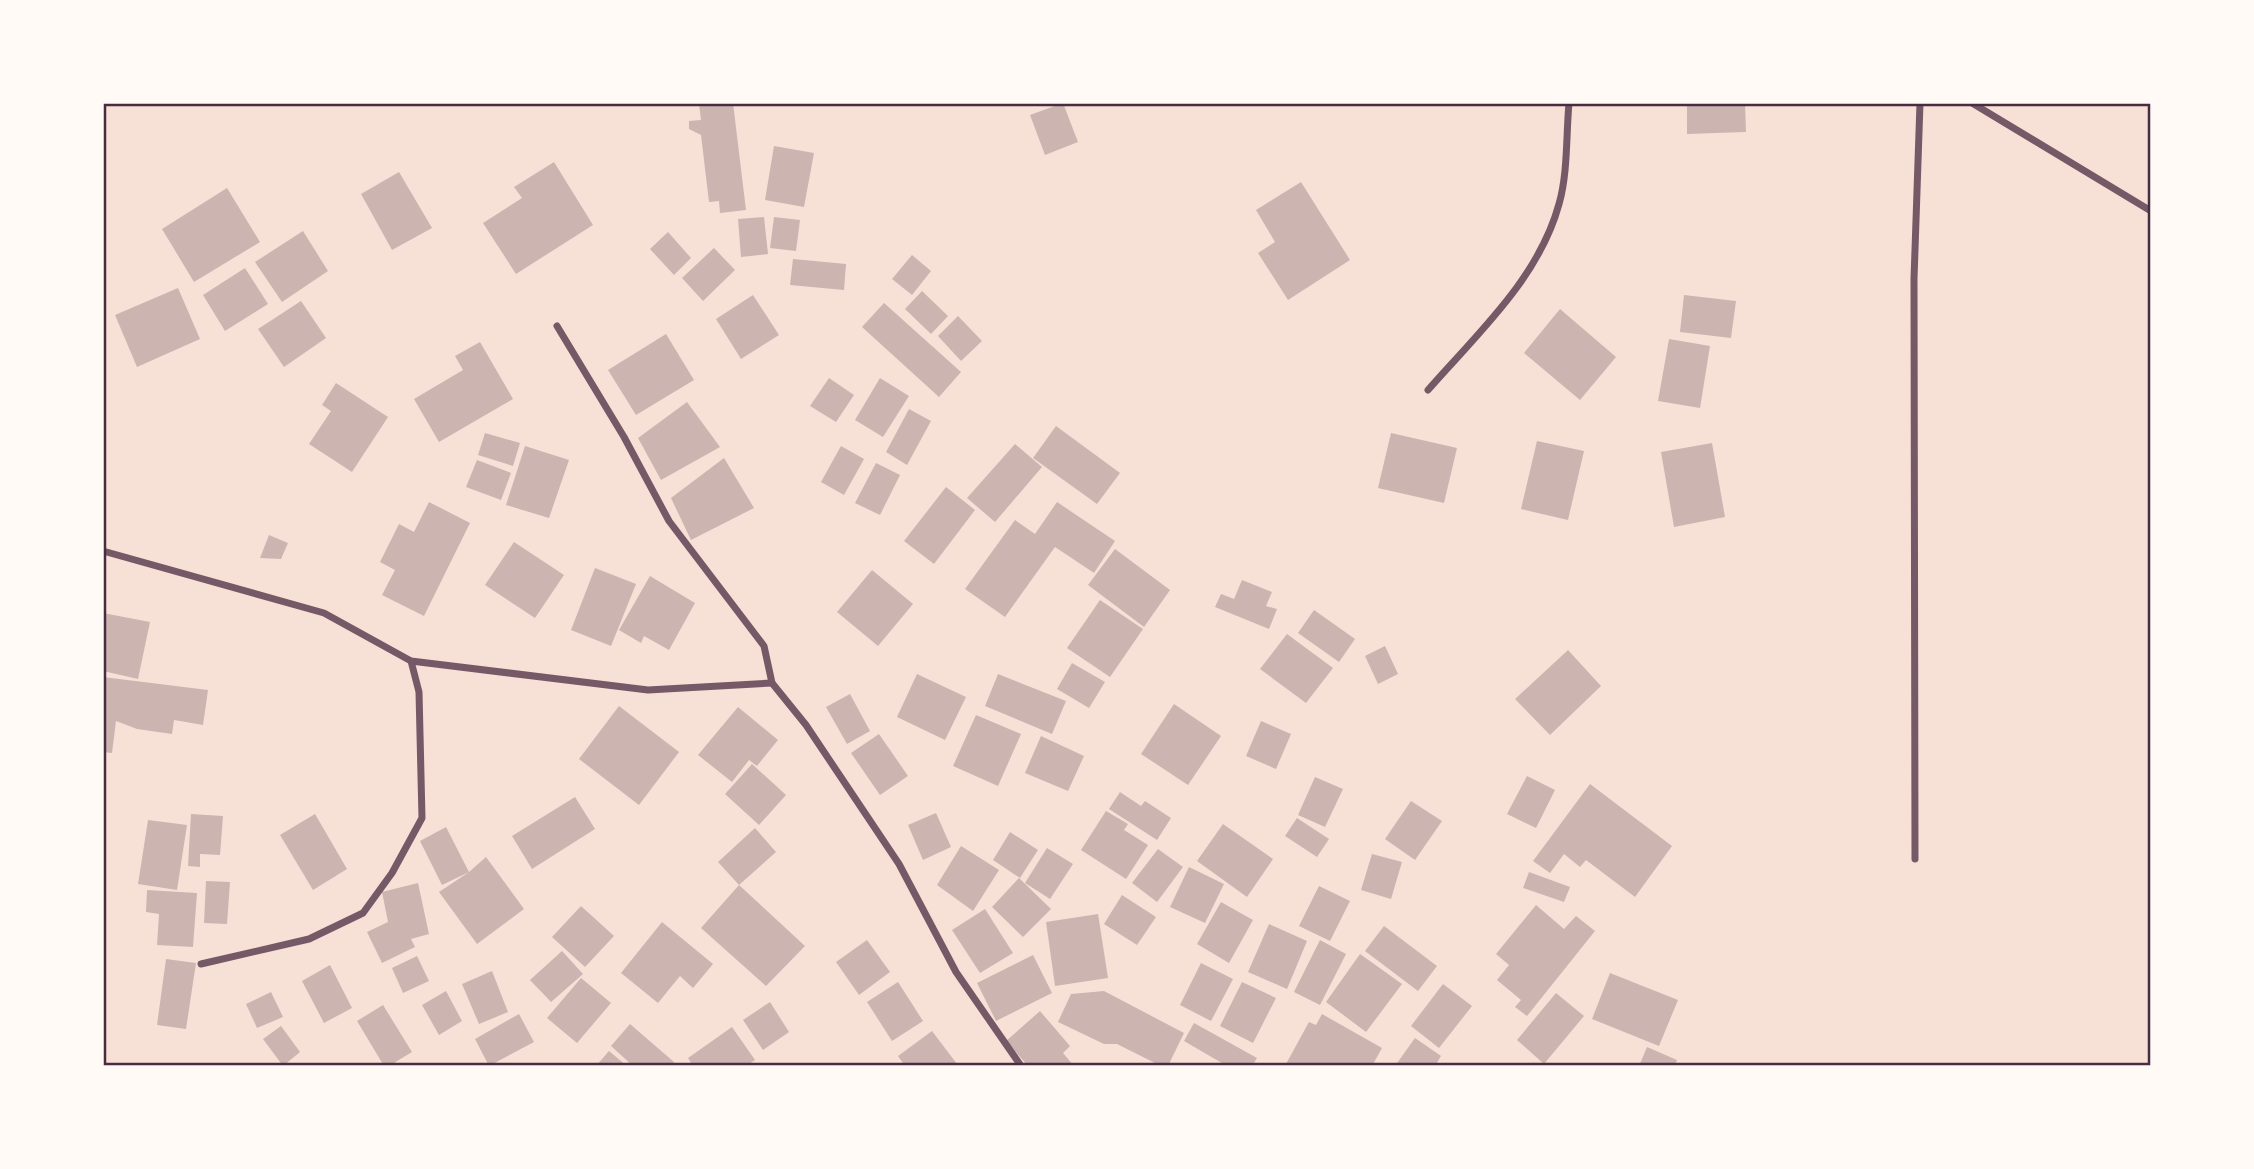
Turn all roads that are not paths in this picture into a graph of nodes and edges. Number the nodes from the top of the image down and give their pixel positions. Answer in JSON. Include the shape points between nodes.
{"nodes":[{"id":1,"x":1569,"y":103,"type":"edge"},
{"id":2,"x":1920,"y":103,"type":"edge"},
{"id":3,"x":1972,"y":103,"type":"edge"},
{"id":4,"x":2151,"y":211,"type":"edge"},
{"id":5,"x":557,"y":326,"type":"dead end"},
{"id":6,"x":1428,"y":390,"type":"dead end"},
{"id":7,"x":103,"y":551,"type":"edge"},
{"id":8,"x":411,"y":661,"type":"junction"},
{"id":9,"x":772,"y":683,"type":"junction"},
{"id":10,"x":1915,"y":859,"type":"dead end"},
{"id":11,"x":201,"y":964,"type":"dead end"},
{"id":12,"x":1021,"y":1066,"type":"edge"}],
"edges":[{"from":1,"to":6,"type":"street","via":[[1560,203],[1539,254],[1519,285]]},
{"from":2,"to":10,"type":"street","via":[[1914,279]]},
{"from":3,"to":4,"type":"street"},
{"from":5,"to":9,"type":"street","via":[[669,521],[764,646]]},
{"from":7,"to":8,"type":"street","via":[[324,613]]},
{"from":8,"to":9,"type":"street","via":[[648,691]]},
{"from":8,"to":11,"type":"street","via":[[419,692],[422,818],[392,873],[363,913],[309,939]]},
{"from":9,"to":12,"type":"street","via":[[806,725],[899,864],[956,972]]}]}
